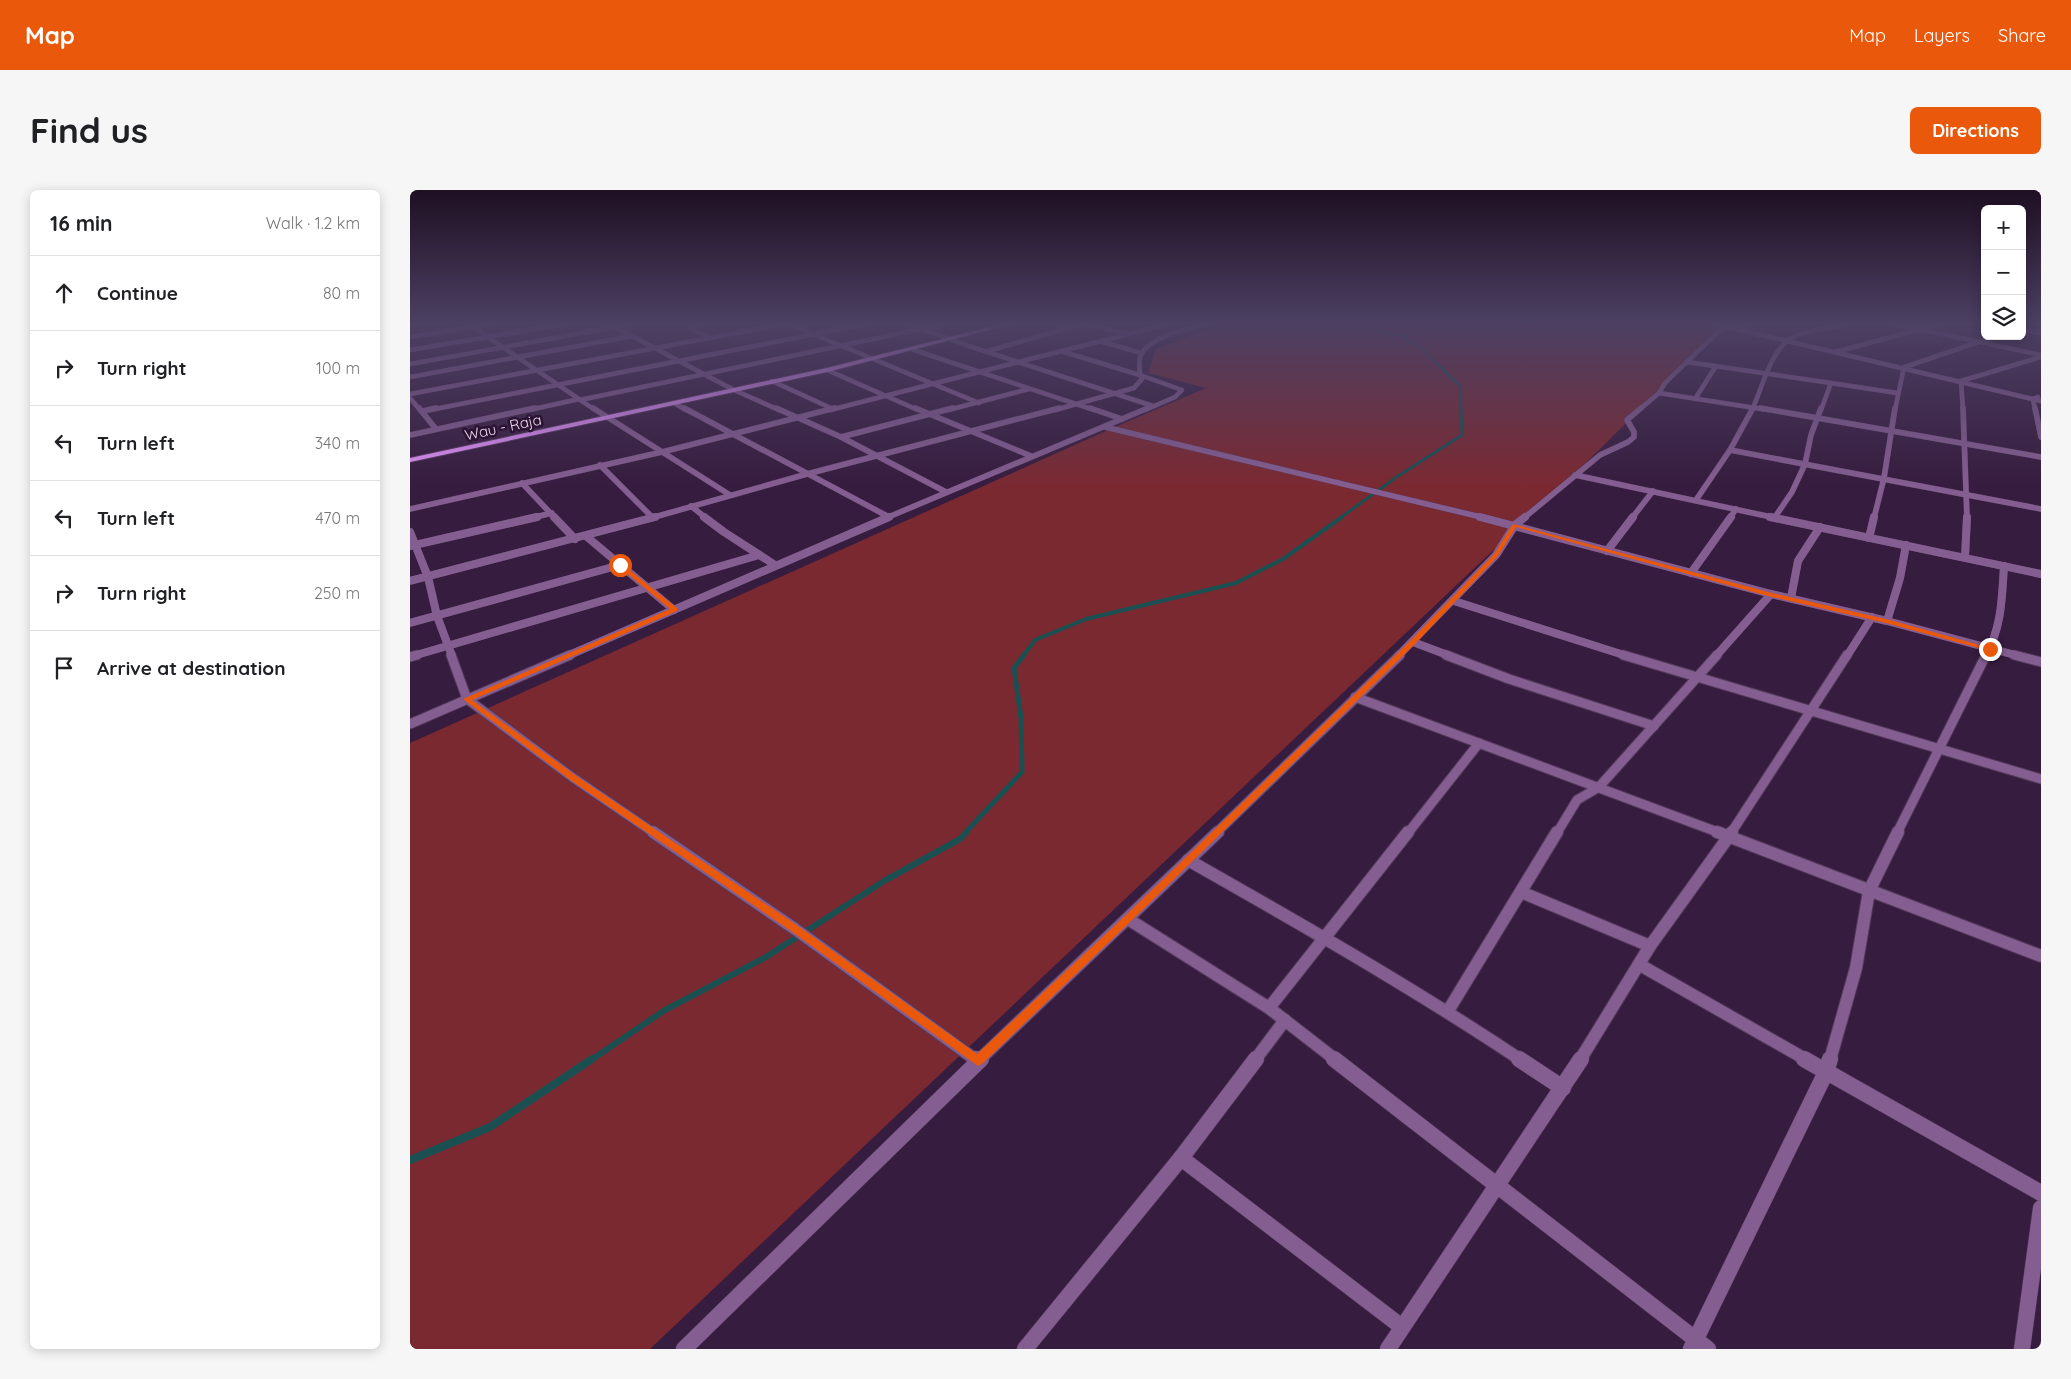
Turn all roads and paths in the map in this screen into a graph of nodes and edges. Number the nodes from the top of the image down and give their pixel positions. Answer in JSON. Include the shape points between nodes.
{"nodes":[{"id":1,"x":494,"y":378,"type":"edge"},
{"id":2,"x":548,"y":378,"type":"edge"},
{"id":3,"x":588,"y":378,"type":"edge"},
{"id":4,"x":684,"y":378,"type":"edge"},
{"id":5,"x":712,"y":378,"type":"edge"},
{"id":6,"x":790,"y":378,"type":"edge"},
{"id":7,"x":845,"y":378,"type":"edge"},
{"id":8,"x":920,"y":378,"type":"edge"},
{"id":9,"x":958,"y":378,"type":"edge"},
{"id":10,"x":999,"y":378,"type":"edge"},
{"id":11,"x":1070,"y":378,"type":"edge"},
{"id":12,"x":1142,"y":378,"type":"edge"},
{"id":13,"x":1149,"y":378,"type":"edge"},
{"id":14,"x":1670,"y":378,"type":"edge"},
{"id":15,"x":1708,"y":378,"type":"edge"},
{"id":16,"x":1765,"y":378,"type":"edge"},
{"id":17,"x":1800,"y":378,"type":"edge"},
{"id":18,"x":1901,"y":378,"type":"edge"},
{"id":19,"x":1949,"y":378,"type":"edge"},
{"id":20,"x":1970,"y":378,"type":"edge"},
{"id":21,"x":1961,"y":381,"type":"junction"},
{"id":22,"x":772,"y":382,"type":"junction"},
{"id":23,"x":1831,"y":383,"type":"junction"},
{"id":24,"x":557,"y":384,"type":"junction"},
{"id":25,"x":934,"y":384,"type":"junction"},
{"id":26,"x":1029,"y":389,"type":"junction"},
{"id":27,"x":734,"y":390,"type":"junction"},
{"id":28,"x":1116,"y":393,"type":"junction"},
{"id":29,"x":1659,"y":393,"type":"junction"},
{"id":30,"x":1897,"y":393,"type":"junction"},
{"id":31,"x":410,"y":394,"type":"edge"},
{"id":32,"x":888,"y":396,"type":"junction"},
{"id":33,"x":2041,"y":396,"type":"edge"},
{"id":34,"x":410,"y":398,"type":"edge"},
{"id":35,"x":580,"y":399,"type":"junction"},
{"id":36,"x":1695,"y":399,"type":"junction"},
{"id":37,"x":2033,"y":399,"type":"junction"},
{"id":38,"x":2041,"y":401,"type":"edge"},
{"id":39,"x":674,"y":402,"type":"junction"},
{"id":40,"x":979,"y":403,"type":"junction"},
{"id":41,"x":1077,"y":404,"type":"junction"},
{"id":42,"x":1153,"y":406,"type":"junction"},
{"id":43,"x":1753,"y":408,"type":"junction"},
{"id":44,"x":833,"y":409,"type":"junction"},
{"id":45,"x":422,"y":410,"type":"junction"},
{"id":46,"x":410,"y":411,"type":"edge"},
{"id":47,"x":931,"y":415,"type":"junction"},
{"id":48,"x":606,"y":417,"type":"junction"},
{"id":49,"x":797,"y":418,"type":"junction"},
{"id":50,"x":1817,"y":418,"type":"junction"},
{"id":51,"x":1122,"y":419,"type":"junction"},
{"id":52,"x":1105,"y":426,"type":"junction"},
{"id":53,"x":436,"y":429,"type":"junction"},
{"id":54,"x":1890,"y":430,"type":"junction"},
{"id":55,"x":970,"y":432,"type":"junction"},
{"id":56,"x":734,"y":434,"type":"junction"},
{"id":57,"x":410,"y":435,"type":"edge"},
{"id":58,"x":841,"y":437,"type":"junction"},
{"id":59,"x":2041,"y":437,"type":"edge"},
{"id":60,"x":1965,"y":443,"type":"junction"},
{"id":61,"x":1730,"y":450,"type":"junction"},
{"id":62,"x":662,"y":452,"type":"junction"},
{"id":63,"x":878,"y":455,"type":"junction"},
{"id":64,"x":1031,"y":456,"type":"junction"},
{"id":65,"x":2041,"y":457,"type":"edge"},
{"id":66,"x":410,"y":460,"type":"edge"},
{"id":67,"x":1805,"y":464,"type":"junction"},
{"id":68,"x":600,"y":465,"type":"junction"},
{"id":69,"x":806,"y":474,"type":"junction"},
{"id":70,"x":1575,"y":475,"type":"junction"},
{"id":71,"x":1884,"y":478,"type":"junction"},
{"id":72,"x":522,"y":483,"type":"junction"},
{"id":73,"x":1653,"y":491,"type":"junction"},
{"id":74,"x":946,"y":492,"type":"junction"},
{"id":75,"x":1967,"y":494,"type":"junction"},
{"id":76,"x":730,"y":495,"type":"junction"},
{"id":77,"x":1696,"y":500,"type":"junction"},
{"id":78,"x":691,"y":506,"type":"junction"},
{"id":79,"x":410,"y":509,"type":"edge"},
{"id":80,"x":1736,"y":509,"type":"junction"},
{"id":81,"x":2041,"y":509,"type":"edge"},
{"id":82,"x":552,"y":512,"type":"junction"},
{"id":83,"x":652,"y":517,"type":"junction"},
{"id":84,"x":889,"y":517,"type":"junction"},
{"id":85,"x":1775,"y":517,"type":"junction"},
{"id":86,"x":1515,"y":525,"type":"junction"},
{"id":87,"x":1820,"y":527,"type":"junction"},
{"id":88,"x":410,"y":532,"type":"edge"},
{"id":89,"x":586,"y":536,"type":"junction"},
{"id":90,"x":575,"y":538,"type":"junction"},
{"id":91,"x":1869,"y":538,"type":"junction"},
{"id":92,"x":412,"y":545,"type":"edge"},
{"id":93,"x":1906,"y":545,"type":"junction"},
{"id":94,"x":1606,"y":551,"type":"junction"},
{"id":95,"x":759,"y":555,"type":"junction"},
{"id":96,"x":1965,"y":557,"type":"junction"},
{"id":97,"x":620,"y":565,"type":"junction"},
{"id":98,"x":775,"y":565,"type":"junction"},
{"id":99,"x":2004,"y":566,"type":"junction"},
{"id":100,"x":1690,"y":573,"type":"junction"},
{"id":101,"x":2041,"y":574,"type":"edge"},
{"id":102,"x":428,"y":577,"type":"junction"},
{"id":103,"x":410,"y":581,"type":"edge"},
{"id":104,"x":648,"y":589,"type":"junction"},
{"id":105,"x":1771,"y":594,"type":"junction"},
{"id":106,"x":1791,"y":598,"type":"junction"},
{"id":107,"x":1454,"y":601,"type":"junction"},
{"id":108,"x":674,"y":610,"type":"junction"},
{"id":109,"x":437,"y":616,"type":"junction"},
{"id":110,"x":1872,"y":617,"type":"junction"},
{"id":111,"x":1887,"y":621,"type":"junction"},
{"id":112,"x":410,"y":623,"type":"edge"},
{"id":113,"x":1412,"y":642,"type":"junction"},
{"id":114,"x":448,"y":646,"type":"junction"},
{"id":115,"x":1990,"y":649,"type":"junction"},
{"id":116,"x":410,"y":657,"type":"edge"},
{"id":117,"x":2041,"y":662,"type":"edge"},
{"id":118,"x":1696,"y":678,"type":"junction"},
{"id":119,"x":1355,"y":697,"type":"junction"},
{"id":120,"x":466,"y":699,"type":"junction"},
{"id":121,"x":1812,"y":711,"type":"junction"},
{"id":122,"x":410,"y":724,"type":"edge"},
{"id":123,"x":1654,"y":726,"type":"junction"},
{"id":124,"x":1478,"y":743,"type":"junction"},
{"id":125,"x":1938,"y":749,"type":"junction"},
{"id":126,"x":2041,"y":779,"type":"edge"},
{"id":127,"x":1599,"y":787,"type":"junction"},
{"id":128,"x":1729,"y":837,"type":"junction"},
{"id":129,"x":1188,"y":860,"type":"junction"},
{"id":130,"x":1869,"y":891,"type":"junction"},
{"id":131,"x":1521,"y":892,"type":"junction"},
{"id":132,"x":1128,"y":919,"type":"junction"},
{"id":133,"x":1324,"y":937,"type":"junction"},
{"id":134,"x":1650,"y":946,"type":"junction"},
{"id":135,"x":2041,"y":956,"type":"edge"},
{"id":136,"x":1640,"y":965,"type":"junction"},
{"id":137,"x":1269,"y":1008,"type":"junction"},
{"id":138,"x":1448,"y":1011,"type":"junction"},
{"id":139,"x":1285,"y":1020,"type":"junction"},
{"id":140,"x":978,"y":1061,"type":"junction"},
{"id":141,"x":1826,"y":1072,"type":"junction"},
{"id":142,"x":1563,"y":1088,"type":"junction"},
{"id":143,"x":1181,"y":1158,"type":"junction"},
{"id":144,"x":1497,"y":1183,"type":"junction"},
{"id":145,"x":2041,"y":1193,"type":"edge"},
{"id":146,"x":2041,"y":1208,"type":"edge"},
{"id":147,"x":1402,"y":1327,"type":"junction"},
{"id":148,"x":1698,"y":1346,"type":"edge"},
{"id":149,"x":684,"y":1349,"type":"edge"},
{"id":150,"x":1026,"y":1349,"type":"edge"},
{"id":151,"x":1388,"y":1349,"type":"edge"},
{"id":152,"x":2022,"y":1349,"type":"edge"}],
"edges":[{"from":1,"to":31,"type":"street"},
{"from":2,"to":24,"type":"street"},
{"from":3,"to":24,"type":"street"},
{"from":4,"to":35,"type":"street"},
{"from":5,"to":27,"type":"street"},
{"from":6,"to":22,"type":"main road","name":"Wau - Raja"},
{"from":7,"to":32,"type":"street"},
{"from":8,"to":25,"type":"street"},
{"from":9,"to":25,"type":"street"},
{"from":10,"to":26,"type":"street"},
{"from":11,"to":28,"type":"street"},
{"from":12,"to":28,"type":"street","via":[[1134,388]]},
{"from":13,"to":42,"type":"street","via":[[1182,390]]},
{"from":14,"to":29,"type":"street"},
{"from":15,"to":36,"type":"street"},
{"from":16,"to":43,"type":"street"},
{"from":17,"to":23,"type":"street"},
{"from":18,"to":30,"type":"street"},
{"from":19,"to":21,"type":"street"},
{"from":20,"to":21,"type":"street"},
{"from":21,"to":37,"type":"street"},
{"from":21,"to":60,"type":"street"},
{"from":22,"to":27,"type":"main road","name":"Wau - Raja"},
{"from":22,"to":44,"type":"street"},
{"from":23,"to":30,"type":"street"},
{"from":23,"to":50,"type":"street"},
{"from":24,"to":35,"type":"street"},
{"from":24,"to":45,"type":"street"},
{"from":25,"to":32,"type":"street"},
{"from":25,"to":40,"type":"street"},
{"from":26,"to":40,"type":"street"},
{"from":26,"to":41,"type":"street"},
{"from":27,"to":39,"type":"main road","name":"Wau - Raja"},
{"from":27,"to":49,"type":"street"},
{"from":28,"to":41,"type":"street"},
{"from":28,"to":42,"type":"street"},
{"from":29,"to":36,"type":"street"},
{"from":29,"to":70,"type":"street","via":[[1627,420],[1634,437],[1600,455]]},
{"from":30,"to":54,"type":"street"},
{"from":32,"to":44,"type":"street"},
{"from":32,"to":47,"type":"street"},
{"from":33,"to":37,"type":"street"},
{"from":34,"to":45,"type":"street"},
{"from":35,"to":48,"type":"street"},
{"from":35,"to":53,"type":"street"},
{"from":36,"to":43,"type":"street"},
{"from":37,"to":38,"type":"street"},
{"from":37,"to":59,"type":"street"},
{"from":39,"to":48,"type":"main road","name":"Wau - Raja"},
{"from":39,"to":56,"type":"street"},
{"from":40,"to":47,"type":"street"},
{"from":41,"to":51,"type":"street"},
{"from":41,"to":55,"type":"street"},
{"from":42,"to":51,"type":"street"},
{"from":43,"to":50,"type":"street"},
{"from":43,"to":61,"type":"street"},
{"from":44,"to":49,"type":"street"},
{"from":45,"to":46,"type":"street"},
{"from":45,"to":53,"type":"street"},
{"from":47,"to":55,"type":"street"},
{"from":47,"to":58,"type":"street"},
{"from":48,"to":62,"type":"street"},
{"from":48,"to":66,"type":"main road","name":"Wau - Raja"},
{"from":49,"to":56,"type":"street"},
{"from":49,"to":58,"type":"street"},
{"from":50,"to":54,"type":"street"},
{"from":50,"to":67,"type":"street"},
{"from":51,"to":52,"type":"street"},
{"from":52,"to":64,"type":"street"},
{"from":52,"to":86,"type":"street"},
{"from":53,"to":57,"type":"street"},
{"from":54,"to":60,"type":"street"},
{"from":54,"to":71,"type":"street"},
{"from":55,"to":63,"type":"street"},
{"from":55,"to":64,"type":"street"},
{"from":56,"to":62,"type":"street"},
{"from":56,"to":69,"type":"street"},
{"from":58,"to":63,"type":"street"},
{"from":60,"to":65,"type":"street"},
{"from":60,"to":75,"type":"street"},
{"from":61,"to":67,"type":"street"},
{"from":61,"to":77,"type":"street"},
{"from":62,"to":68,"type":"street"},
{"from":62,"to":76,"type":"street"},
{"from":63,"to":69,"type":"street"},
{"from":63,"to":74,"type":"street"},
{"from":64,"to":74,"type":"street"},
{"from":67,"to":71,"type":"street"},
{"from":67,"to":85,"type":"street"},
{"from":68,"to":72,"type":"street"},
{"from":68,"to":83,"type":"street"},
{"from":69,"to":76,"type":"street"},
{"from":69,"to":84,"type":"street"},
{"from":70,"to":73,"type":"street"},
{"from":70,"to":86,"type":"street"},
{"from":71,"to":75,"type":"street"},
{"from":71,"to":91,"type":"street"},
{"from":72,"to":79,"type":"street"},
{"from":72,"to":82,"type":"street"},
{"from":73,"to":77,"type":"street"},
{"from":73,"to":94,"type":"street"},
{"from":74,"to":84,"type":"street"},
{"from":75,"to":81,"type":"street"},
{"from":75,"to":96,"type":"street"},
{"from":76,"to":78,"type":"street"},
{"from":77,"to":80,"type":"street"},
{"from":78,"to":83,"type":"street"},
{"from":78,"to":95,"type":"street"},
{"from":80,"to":85,"type":"street"},
{"from":80,"to":100,"type":"street"},
{"from":82,"to":90,"type":"street"},
{"from":82,"to":92,"type":"street"},
{"from":83,"to":89,"type":"street"},
{"from":84,"to":98,"type":"street"},
{"from":85,"to":87,"type":"street"},
{"from":86,"to":94,"type":"street"},
{"from":86,"to":107,"type":"street","via":[[1496,555]]},
{"from":87,"to":91,"type":"street"},
{"from":87,"to":106,"type":"street","via":[[1798,561]]},
{"from":88,"to":92,"type":"street"},
{"from":89,"to":90,"type":"street"},
{"from":89,"to":97,"type":"street"},
{"from":90,"to":102,"type":"street"},
{"from":91,"to":93,"type":"street"},
{"from":92,"to":102,"type":"street"},
{"from":93,"to":96,"type":"street"},
{"from":93,"to":111,"type":"street"},
{"from":94,"to":100,"type":"street"},
{"from":95,"to":98,"type":"street"},
{"from":95,"to":104,"type":"street"},
{"from":96,"to":99,"type":"street"},
{"from":97,"to":104,"type":"street"},
{"from":97,"to":109,"type":"street"},
{"from":98,"to":108,"type":"street"},
{"from":99,"to":101,"type":"street"},
{"from":99,"to":115,"type":"street","via":[[1999,627]]},
{"from":100,"to":105,"type":"street"},
{"from":102,"to":103,"type":"street"},
{"from":102,"to":109,"type":"street"},
{"from":104,"to":108,"type":"street"},
{"from":104,"to":114,"type":"street"},
{"from":105,"to":106,"type":"street"},
{"from":105,"to":118,"type":"street"},
{"from":106,"to":110,"type":"street"},
{"from":107,"to":113,"type":"street"},
{"from":107,"to":118,"type":"street"},
{"from":108,"to":120,"type":"street"},
{"from":109,"to":112,"type":"street"},
{"from":109,"to":114,"type":"street"},
{"from":110,"to":111,"type":"street"},
{"from":110,"to":121,"type":"street"},
{"from":111,"to":115,"type":"street"},
{"from":113,"to":119,"type":"street"},
{"from":113,"to":123,"type":"street","via":[[1508,679]]},
{"from":114,"to":116,"type":"street"},
{"from":114,"to":120,"type":"street"},
{"from":115,"to":117,"type":"street"},
{"from":115,"to":125,"type":"street"},
{"from":118,"to":121,"type":"street"},
{"from":118,"to":123,"type":"street"},
{"from":119,"to":124,"type":"street"},
{"from":119,"to":129,"type":"street"},
{"from":120,"to":122,"type":"street"},
{"from":120,"to":140,"type":"street"},
{"from":121,"to":125,"type":"street"},
{"from":121,"to":128,"type":"street"},
{"from":123,"to":127,"type":"street"},
{"from":124,"to":127,"type":"street"},
{"from":124,"to":133,"type":"street"},
{"from":125,"to":126,"type":"street"},
{"from":125,"to":130,"type":"street"},
{"from":127,"to":128,"type":"street"},
{"from":127,"to":131,"type":"street","via":[[1577,800]]},
{"from":128,"to":130,"type":"street"},
{"from":128,"to":134,"type":"street"},
{"from":129,"to":132,"type":"street"},
{"from":129,"to":133,"type":"street"},
{"from":130,"to":135,"type":"street"},
{"from":130,"to":141,"type":"street","via":[[1856,968]]},
{"from":131,"to":134,"type":"street"},
{"from":131,"to":138,"type":"street"},
{"from":132,"to":137,"type":"street"},
{"from":132,"to":140,"type":"street"},
{"from":133,"to":137,"type":"street"},
{"from":133,"to":138,"type":"street"},
{"from":134,"to":136,"type":"street"},
{"from":136,"to":141,"type":"street"},
{"from":136,"to":142,"type":"street"},
{"from":137,"to":139,"type":"street"},
{"from":138,"to":142,"type":"street"},
{"from":139,"to":143,"type":"street"},
{"from":139,"to":144,"type":"street"},
{"from":140,"to":149,"type":"street"},
{"from":141,"to":145,"type":"street"},
{"from":141,"to":148,"type":"street"},
{"from":142,"to":144,"type":"street"},
{"from":143,"to":147,"type":"street"},
{"from":143,"to":150,"type":"street"},
{"from":144,"to":147,"type":"street"},
{"from":144,"to":148,"type":"street"},
{"from":146,"to":152,"type":"street"},
{"from":147,"to":151,"type":"street"}]}
